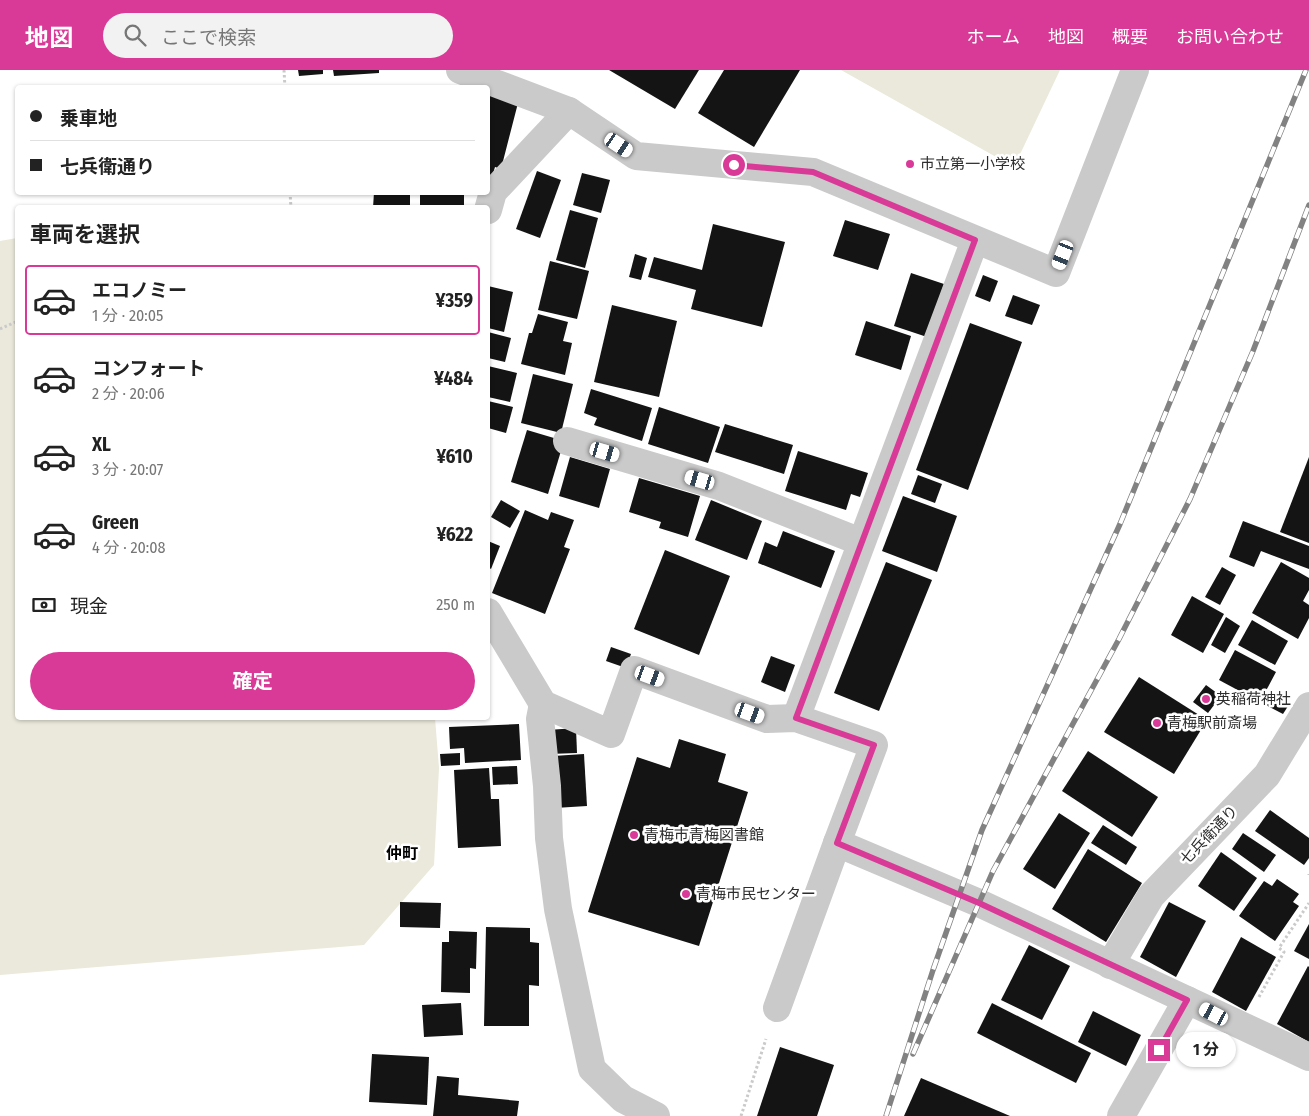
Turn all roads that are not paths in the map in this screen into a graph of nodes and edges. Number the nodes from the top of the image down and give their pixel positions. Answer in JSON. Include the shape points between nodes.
{"nodes":[{"id":1,"x":460,"y":70,"type":"edge"},
{"id":2,"x":1135,"y":70,"type":"edge"},
{"id":3,"x":569,"y":111,"type":"junction"},
{"id":4,"x":489,"y":205,"type":"edge"},
{"id":5,"x":975,"y":240,"type":"junction"},
{"id":6,"x":567,"y":441,"type":"dead end"},
{"id":7,"x":861,"y":542,"type":"junction"},
{"id":8,"x":490,"y":615,"type":"edge"},
{"id":9,"x":543,"y":704,"type":"junction"},
{"id":10,"x":1309,"y":706,"type":"edge"},
{"id":11,"x":796,"y":718,"type":"junction"},
{"id":12,"x":837,"y":843,"type":"junction"},
{"id":13,"x":1110,"y":965,"type":"junction"},
{"id":14,"x":1187,"y":1000,"type":"junction"},
{"id":15,"x":777,"y":1008,"type":"road end"},
{"id":16,"x":1309,"y":1057,"type":"edge"},
{"id":17,"x":656,"y":1116,"type":"edge"},
{"id":18,"x":1121,"y":1116,"type":"edge"}],
"edges":[{"from":1,"to":3,"type":"street"},
{"from":2,"to":5,"type":"street","via":[[1056,273]]},
{"from":3,"to":4,"type":"street","via":[[493,192]]},
{"from":3,"to":5,"type":"street","via":[[636,156],[813,172]]},
{"from":5,"to":7,"type":"street"},
{"from":6,"to":7,"type":"street","via":[[719,486]]},
{"from":7,"to":11,"type":"street"},
{"from":8,"to":9,"type":"street"},
{"from":9,"to":11,"type":"street","via":[[611,734],[634,670],[767,719]]},
{"from":9,"to":17,"type":"street","via":[[540,720],[558,910],[592,1069],[622,1100]]},
{"from":10,"to":13,"type":"street","name":"七兵衛通り","via":[[1268,775],[1151,896]]},
{"from":11,"to":12,"type":"street","via":[[874,745]]},
{"from":12,"to":13,"type":"street","via":[[979,903]]},
{"from":12,"to":15,"type":"street"},
{"from":13,"to":14,"type":"street"},
{"from":14,"to":16,"type":"street"},
{"from":14,"to":18,"type":"street"}]}
